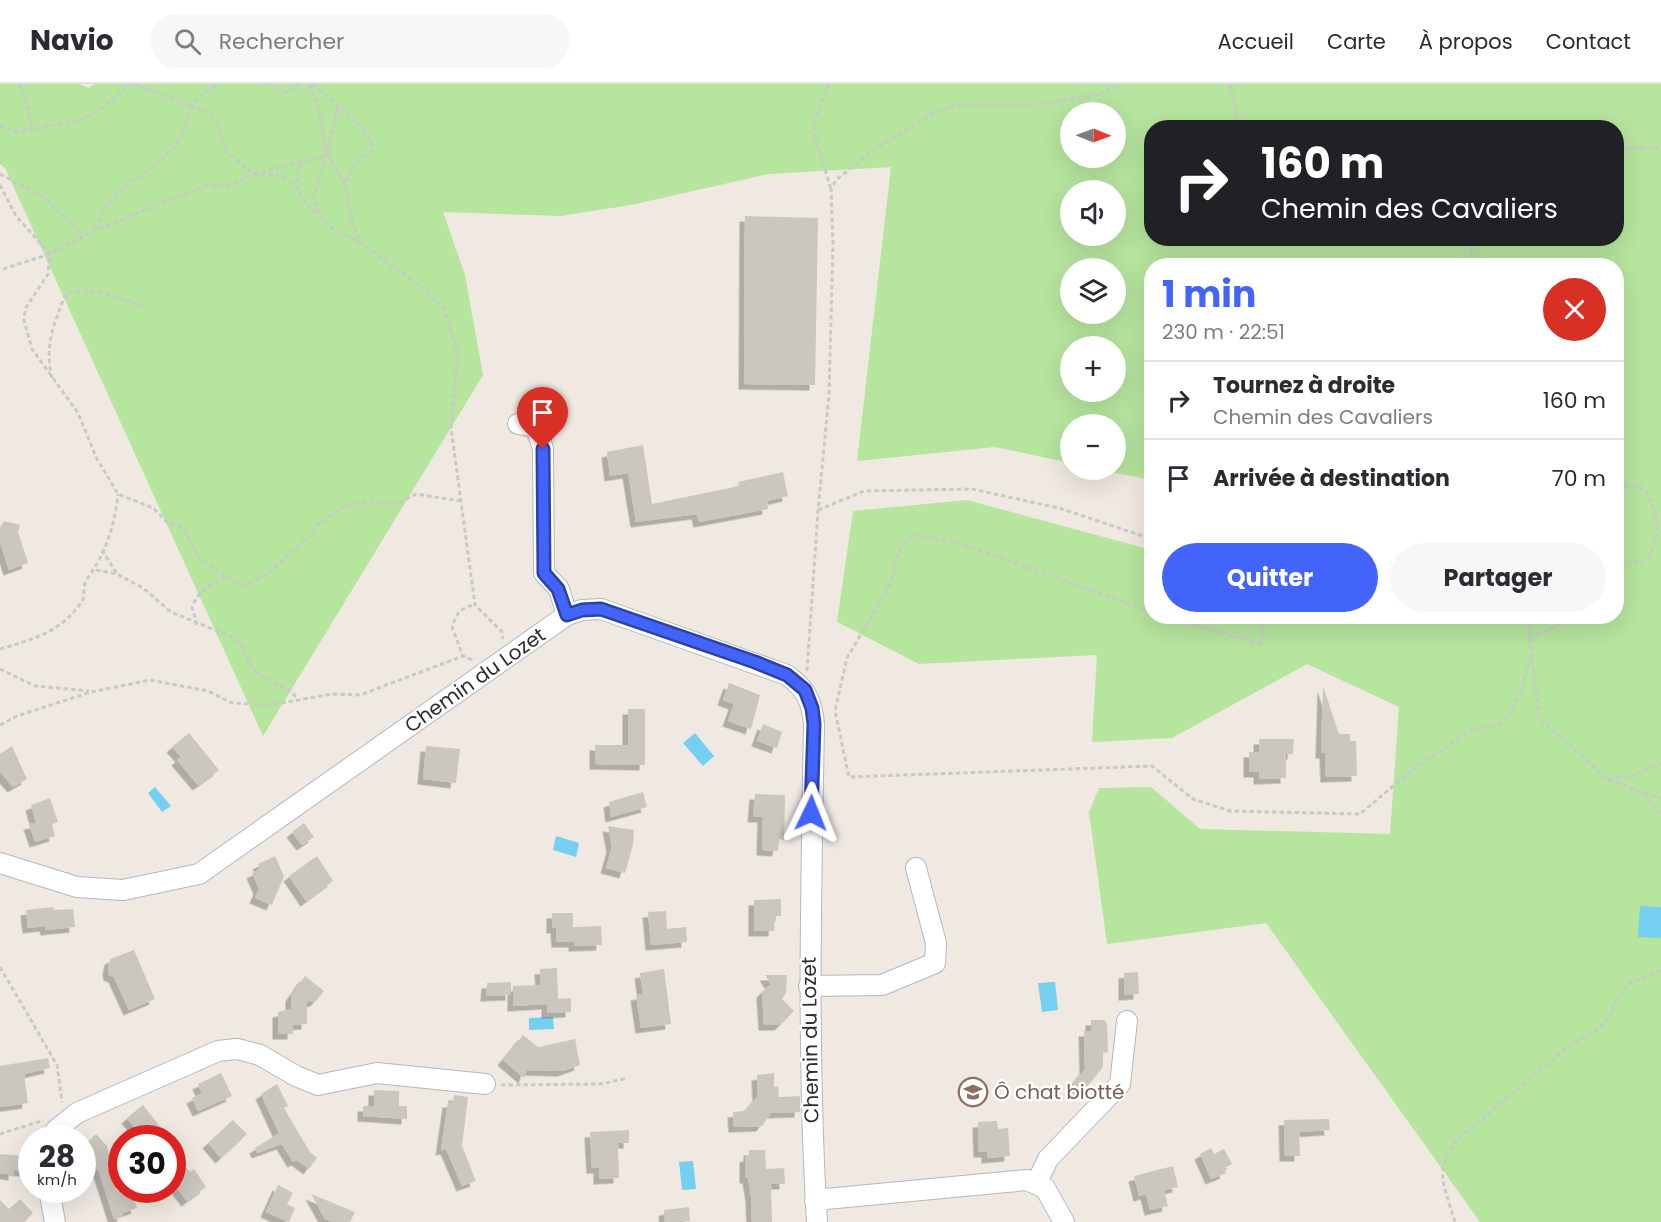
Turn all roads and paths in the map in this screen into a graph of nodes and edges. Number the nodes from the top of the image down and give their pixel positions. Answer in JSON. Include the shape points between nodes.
{"nodes":[{"id":1,"x":20,"y":84,"type":"edge"},
{"id":2,"x":130,"y":84,"type":"edge"},
{"id":3,"x":135,"y":84,"type":"edge"},
{"id":4,"x":218,"y":84,"type":"edge"},
{"id":5,"x":270,"y":84,"type":"edge"},
{"id":6,"x":300,"y":84,"type":"edge"},
{"id":7,"x":311,"y":84,"type":"edge"},
{"id":8,"x":829,"y":84,"type":"edge"},
{"id":9,"x":1119,"y":84,"type":"edge"},
{"id":10,"x":1230,"y":84,"type":"edge"},
{"id":11,"x":192,"y":105,"type":"junction"},
{"id":12,"x":338,"y":108,"type":"junction"},
{"id":13,"x":1237,"y":120,"type":"edge"},
{"id":14,"x":0,"y":126,"type":"edge"},
{"id":15,"x":33,"y":128,"type":"junction"},
{"id":16,"x":1624,"y":148,"type":"edge"},
{"id":17,"x":1661,"y":148,"type":"edge"},
{"id":18,"x":327,"y":154,"type":"junction"},
{"id":19,"x":300,"y":163,"type":"junction"},
{"id":20,"x":0,"y":174,"type":"edge"},
{"id":21,"x":254,"y":174,"type":"junction"},
{"id":22,"x":345,"y":183,"type":"junction"},
{"id":23,"x":0,"y":185,"type":"edge"},
{"id":24,"x":295,"y":186,"type":"junction"},
{"id":25,"x":831,"y":189,"type":"junction"},
{"id":26,"x":319,"y":214,"type":"junction"},
{"id":27,"x":96,"y":230,"type":"junction"},
{"id":28,"x":84,"y":236,"type":"junction"},
{"id":29,"x":361,"y":243,"type":"junction"},
{"id":30,"x":50,"y":254,"type":"junction"},
{"id":31,"x":3,"y":269,"type":"dead end"},
{"id":32,"x":145,"y":307,"type":"dead end"},
{"id":33,"x":52,"y":379,"type":"junction"},
{"id":34,"x":518,"y":424,"type":"dead end"},
{"id":35,"x":1624,"y":486,"type":"edge"},
{"id":36,"x":118,"y":494,"type":"junction"},
{"id":37,"x":461,"y":501,"type":"junction"},
{"id":38,"x":818,"y":510,"type":"junction"},
{"id":39,"x":1144,"y":536,"type":"edge"},
{"id":40,"x":102,"y":550,"type":"junction"},
{"id":41,"x":1624,"y":564,"type":"edge"},
{"id":42,"x":96,"y":570,"type":"junction"},
{"id":43,"x":117,"y":574,"type":"junction"},
{"id":44,"x":227,"y":577,"type":"junction"},
{"id":45,"x":475,"y":605,"type":"junction"},
{"id":46,"x":1144,"y":609,"type":"edge"},
{"id":47,"x":567,"y":615,"type":"junction"},
{"id":48,"x":198,"y":624,"type":"junction"},
{"id":49,"x":1191,"y":624,"type":"edge"},
{"id":50,"x":1264,"y":624,"type":"edge"},
{"id":51,"x":1528,"y":624,"type":"edge"},
{"id":52,"x":1561,"y":624,"type":"edge"},
{"id":53,"x":1529,"y":638,"type":"junction"},
{"id":54,"x":0,"y":649,"type":"edge"},
{"id":55,"x":1531,"y":653,"type":"junction"},
{"id":56,"x":463,"y":656,"type":"junction"},
{"id":57,"x":502,"y":661,"type":"junction"},
{"id":58,"x":0,"y":669,"type":"edge"},
{"id":59,"x":805,"y":690,"type":"junction"},
{"id":60,"x":91,"y":692,"type":"junction"},
{"id":61,"x":299,"y":698,"type":"junction"},
{"id":62,"x":0,"y":725,"type":"edge"},
{"id":63,"x":1661,"y":763,"type":"edge"},
{"id":64,"x":1606,"y":779,"type":"junction"},
{"id":65,"x":1643,"y":793,"type":"junction"},
{"id":66,"x":1661,"y":798,"type":"edge"},
{"id":67,"x":1661,"y":816,"type":"edge"},
{"id":68,"x":0,"y":863,"type":"edge"},
{"id":69,"x":916,"y":868,"type":"dead end"},
{"id":70,"x":0,"y":967,"type":"edge"},
{"id":71,"x":1661,"y":970,"type":"edge"},
{"id":72,"x":810,"y":986,"type":"junction"},
{"id":73,"x":1127,"y":1021,"type":"dead end"},
{"id":74,"x":628,"y":1078,"type":"dead end"},
{"id":75,"x":485,"y":1084,"type":"joint"},
{"id":76,"x":65,"y":1121,"type":"junction"},
{"id":77,"x":61,"y":1125,"type":"edge"},
{"id":78,"x":0,"y":1134,"type":"edge"},
{"id":79,"x":1037,"y":1182,"type":"junction"},
{"id":80,"x":815,"y":1200,"type":"junction"},
{"id":81,"x":51,"y":1203,"type":"edge"},
{"id":82,"x":55,"y":1222,"type":"edge"},
{"id":83,"x":817,"y":1222,"type":"edge"},
{"id":84,"x":1064,"y":1222,"type":"edge"},
{"id":85,"x":1455,"y":1222,"type":"edge"}],
"edges":[{"from":1,"to":15,"type":"path"},
{"from":2,"to":15,"type":"path","via":[[82,120]]},
{"from":3,"to":11,"type":"path"},
{"from":4,"to":11,"type":"path"},
{"from":5,"to":6,"type":"path","via":[[286,92]]},
{"from":7,"to":12,"type":"path"},
{"from":7,"to":18,"type":"path"},
{"from":8,"to":25,"type":"path","via":[[815,119],[814,134]]},
{"from":9,"to":25,"type":"path","via":[[1100,94],[1043,104],[955,105],[930,115],[875,149],[836,180]]},
{"from":10,"to":13,"type":"path"},
{"from":11,"to":21,"type":"path","via":[[216,121],[226,151]]},
{"from":11,"to":27,"type":"path","via":[[178,143],[119,190],[100,213]]},
{"from":12,"to":18,"type":"path"},
{"from":12,"to":22,"type":"path","via":[[366,130],[372,141],[372,150],[355,164]]},
{"from":14,"to":15,"type":"path","via":[[16,132]]},
{"from":16,"to":17,"type":"path"},
{"from":18,"to":19,"type":"path"},
{"from":18,"to":22,"type":"path"},
{"from":18,"to":26,"type":"path","via":[[314,198]]},
{"from":19,"to":21,"type":"path"},
{"from":19,"to":24,"type":"path"},
{"from":20,"to":28,"type":"path","via":[[44,197]]},
{"from":21,"to":24,"type":"path","via":[[281,175]]},
{"from":21,"to":27,"type":"path","via":[[228,185],[205,186]]},
{"from":22,"to":29,"type":"path","via":[[353,225]]},
{"from":23,"to":30,"type":"path","via":[[16,216]]},
{"from":24,"to":26,"type":"path","via":[[300,199]]},
{"from":25,"to":38,"type":"path","via":[[829,395]]},
{"from":26,"to":29,"type":"path","via":[[333,229]]},
{"from":27,"to":28,"type":"path"},
{"from":28,"to":30,"type":"path"},
{"from":29,"to":37,"type":"path","via":[[444,309],[458,354],[451,428]]},
{"from":30,"to":31,"type":"path"},
{"from":30,"to":33,"type":"path","via":[[48,274],[25,309],[24,321],[32,349]]},
{"from":32,"to":33,"type":"path","via":[[83,289],[66,293],[47,356]]},
{"from":33,"to":36,"type":"path","via":[[78,413],[97,459]]},
{"from":34,"to":47,"type":"street","via":[[536,427],[543,449],[544,573],[558,589]]},
{"from":35,"to":41,"type":"path","via":[[1632,485],[1647,492],[1659,517],[1660,541],[1649,559]]},
{"from":36,"to":40,"type":"path","via":[[115,525]]},
{"from":36,"to":44,"type":"path","via":[[153,508],[167,522],[184,528],[198,557]]},
{"from":37,"to":44,"type":"path","via":[[416,494],[401,502],[369,501],[345,506],[317,525],[267,574],[245,585]]},
{"from":37,"to":45,"type":"path"},
{"from":38,"to":39,"type":"path","via":[[864,491],[972,489],[1059,508]]},
{"from":38,"to":59,"type":"path"},
{"from":40,"to":42,"type":"path"},
{"from":40,"to":43,"type":"path"},
{"from":42,"to":43,"type":"path"},
{"from":42,"to":54,"type":"path","via":[[84,582],[83,600],[56,628],[38,639]]},
{"from":43,"to":48,"type":"path","via":[[143,588],[171,612]]},
{"from":44,"to":48,"type":"path","via":[[196,596],[192,608]]},
{"from":45,"to":56,"type":"path","via":[[456,615],[452,627]]},
{"from":45,"to":57,"type":"path","via":[[502,632]]},
{"from":46,"to":55,"type":"path","via":[[962,544],[913,534],[899,550],[890,585],[847,658],[835,711],[849,777],[1152,766],[1193,799],[1230,812],[1360,814],[1412,770],[1470,731],[1503,724],[1521,693]]},
{"from":47,"to":57,"type":"street","name":"Chemin du Lozet"},
{"from":47,"to":59,"type":"street","name":"Chemin du Lozet","via":[[601,609],[755,662],[787,675]]},
{"from":48,"to":61,"type":"path","via":[[232,637],[241,644],[259,675]]},
{"from":49,"to":50,"type":"path","via":[[1261,644]]},
{"from":51,"to":53,"type":"path"},
{"from":52,"to":53,"type":"path"},
{"from":53,"to":55,"type":"path"},
{"from":55,"to":64,"type":"path","via":[[1539,717]]},
{"from":56,"to":57,"type":"path"},
{"from":56,"to":61,"type":"path","via":[[360,695]]},
{"from":57,"to":68,"type":"street","name":"Chemin du Lozet","via":[[199,874],[123,890],[56,883]]},
{"from":58,"to":60,"type":"path","via":[[35,686]]},
{"from":59,"to":72,"type":"street","name":"Chemin du Lozet","via":[[814,724]]},
{"from":60,"to":61,"type":"path","via":[[150,680],[208,691],[232,703],[270,705]]},
{"from":60,"to":62,"type":"path"},
{"from":63,"to":64,"type":"path","via":[[1633,776]]},
{"from":64,"to":65,"type":"path"},
{"from":65,"to":66,"type":"path"},
{"from":65,"to":67,"type":"path"},
{"from":69,"to":72,"type":"street","via":[[936,943],[935,963],[882,986]]},
{"from":70,"to":76,"type":"path","via":[[57,1065]]},
{"from":71,"to":85,"type":"path","via":[[1630,983],[1615,1002],[1609,1019],[1570,1045],[1444,1155],[1442,1178]]},
{"from":72,"to":80,"type":"street","name":"Chemin du Lozet"},
{"from":73,"to":79,"type":"street","via":[[1120,1084],[1048,1159]]},
{"from":74,"to":75,"type":"path","via":[[520,1087]]},
{"from":75,"to":76,"type":"street","via":[[376,1073],[318,1085],[260,1055],[237,1049],[218,1051]]},
{"from":76,"to":77,"type":"street"},
{"from":76,"to":78,"type":"path","via":[[46,1120]]},
{"from":79,"to":80,"type":"street","via":[[1013,1180]]},
{"from":79,"to":84,"type":"street","via":[[1051,1196]]},
{"from":80,"to":83,"type":"street","name":"Chemin du Lozet"},
{"from":81,"to":82,"type":"street"}]}
